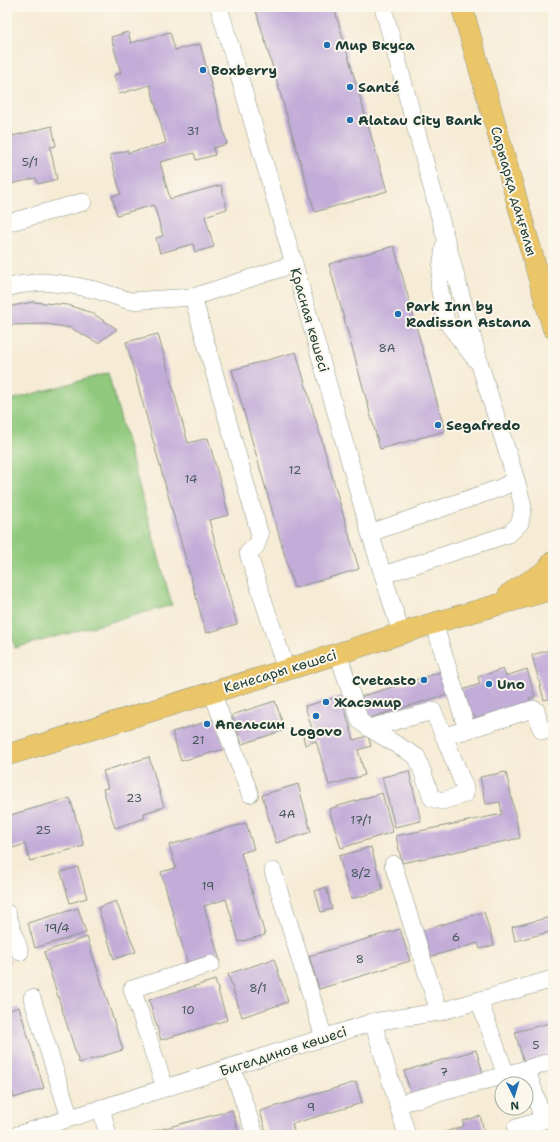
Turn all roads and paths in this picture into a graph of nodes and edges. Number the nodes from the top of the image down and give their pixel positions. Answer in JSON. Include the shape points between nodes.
{"nodes":[{"id":1,"x":219,"y":7,"type":"edge"},
{"id":2,"x":383,"y":7,"type":"edge"},
{"id":3,"x":462,"y":7,"type":"edge"},
{"id":4,"x":83,"y":202,"type":"dead end"},
{"id":5,"x":7,"y":224,"type":"edge"},
{"id":6,"x":294,"y":264,"type":"junction"},
{"id":7,"x":7,"y":288,"type":"edge"},
{"id":8,"x":193,"y":297,"type":"junction"},
{"id":9,"x":553,"y":328,"type":"edge"},
{"id":10,"x":516,"y":480,"type":"junction"},
{"id":11,"x":370,"y":533,"type":"junction"},
{"id":12,"x":553,"y":562,"type":"edge"},
{"id":13,"x":383,"y":576,"type":"junction"},
{"id":14,"x":553,"y":589,"type":"edge"},
{"id":15,"x":484,"y":609,"type":"junction"},
{"id":16,"x":434,"y":623,"type":"junction"},
{"id":17,"x":401,"y":633,"type":"junction"},
{"id":18,"x":338,"y":653,"type":"junction"},
{"id":19,"x":286,"y":670,"type":"junction"},
{"id":20,"x":212,"y":692,"type":"junction"},
{"id":21,"x":369,"y":728,"type":"junction"},
{"id":22,"x":467,"y":730,"type":"junction"},
{"id":23,"x":553,"y":730,"type":"edge"},
{"id":24,"x":444,"y":736,"type":"junction"},
{"id":25,"x":7,"y":755,"type":"edge"},
{"id":26,"x":250,"y":794,"type":"dead end"},
{"id":27,"x":393,"y":864,"type":"dead end"},
{"id":28,"x":273,"y":871,"type":"dead end"},
{"id":29,"x":7,"y":913,"type":"edge"},
{"id":30,"x":20,"y":952,"type":"dead end"},
{"id":31,"x":211,"y":964,"type":"dead end"},
{"id":32,"x":553,"y":979,"type":"edge"},
{"id":33,"x":32,"y":998,"type":"dead end"},
{"id":34,"x":479,"y":1000,"type":"junction"},
{"id":35,"x":439,"y":1012,"type":"junction"},
{"id":36,"x":373,"y":1022,"type":"junction"},
{"id":37,"x":324,"y":1038,"type":"junction"},
{"id":38,"x":553,"y":1061,"type":"edge"},
{"id":39,"x":232,"y":1067,"type":"junction"},
{"id":40,"x":527,"y":1069,"type":"junction"},
{"id":41,"x":506,"y":1075,"type":"junction"},
{"id":42,"x":165,"y":1088,"type":"junction"},
{"id":43,"x":398,"y":1104,"type":"junction"},
{"id":44,"x":102,"y":1108,"type":"junction"},
{"id":45,"x":70,"y":1118,"type":"junction"},
{"id":46,"x":17,"y":1135,"type":"edge"},
{"id":47,"x":108,"y":1135,"type":"edge"},
{"id":48,"x":255,"y":1135,"type":"edge"},
{"id":49,"x":407,"y":1135,"type":"edge"},
{"id":50,"x":519,"y":1135,"type":"edge"}],
"edges":[{"from":1,"to":6,"type":"street","name":"Красная көшесі"},
{"from":2,"to":10,"type":"street","via":[[480,365]]},
{"from":3,"to":9,"type":"main road","name":"Сарыарқа даңғылы"},
{"from":4,"to":5,"type":"street"},
{"from":6,"to":8,"type":"street"},
{"from":6,"to":11,"type":"street","name":"Красная көшесі"},
{"from":7,"to":8,"type":"street","via":[[44,282],[96,290],[130,301]]},
{"from":8,"to":19,"type":"street","via":[[260,535],[256,546],[248,553]]},
{"from":10,"to":11,"type":"street","via":[[500,488]]},
{"from":10,"to":13,"type":"street","via":[[523,506],[520,523],[510,534]]},
{"from":11,"to":13,"type":"street","name":"Красная көшесі"},
{"from":12,"to":15,"type":"main road","via":[[546,571]]},
{"from":13,"to":17,"type":"street","name":"Красная көшесі"},
{"from":14,"to":15,"type":"main road","name":"Кенесары көшесі"},
{"from":15,"to":16,"type":"main road","name":"Кенесары көшесі"},
{"from":16,"to":17,"type":"main road","name":"Кенесары көшесі"},
{"from":16,"to":22,"type":"street"},
{"from":17,"to":18,"type":"main road","name":"Кенесары көшесі"},
{"from":18,"to":19,"type":"main road","name":"Кенесары көшесі"},
{"from":18,"to":21,"type":"street","via":[[360,721]]},
{"from":19,"to":20,"type":"main road","name":"Кенесары көшесі"},
{"from":20,"to":25,"type":"main road","name":"Кенесары көшесі"},
{"from":20,"to":26,"type":"street"},
{"from":21,"to":24,"type":"street","via":[[433,711]]},
{"from":21,"to":24,"type":"street","via":[[417,757],[432,798],[442,801],[465,794],[465,788]]},
{"from":22,"to":23,"type":"street","via":[[534,709],[539,728],[543,731]]},
{"from":22,"to":24,"type":"street"},
{"from":27,"to":35,"type":"street"},
{"from":28,"to":37,"type":"street"},
{"from":29,"to":30,"type":"street"},
{"from":31,"to":42,"type":"street","via":[[132,989]]},
{"from":32,"to":34,"type":"street","name":"Бигелдинов көшесі"},
{"from":33,"to":45,"type":"street"},
{"from":34,"to":35,"type":"street","name":"Бигелдинов көшесі"},
{"from":34,"to":41,"type":"street"},
{"from":35,"to":36,"type":"street","name":"Бигелдинов көшесі"},
{"from":36,"to":37,"type":"street","name":"Бигелдинов көшесі"},
{"from":36,"to":43,"type":"street"},
{"from":37,"to":39,"type":"street","name":"Бигелдинов көшесі"},
{"from":38,"to":40,"type":"street"},
{"from":39,"to":42,"type":"street","name":"Бигелдинов көшесі"},
{"from":39,"to":48,"type":"street"},
{"from":40,"to":41,"type":"street"},
{"from":40,"to":50,"type":"street","via":[[543,1120],[516,1128]]},
{"from":41,"to":43,"type":"street"},
{"from":42,"to":44,"type":"street","name":"Бигелдинов көшесі"},
{"from":43,"to":49,"type":"street"},
{"from":44,"to":45,"type":"street","name":"Бигелдинов көшесі"},
{"from":44,"to":47,"type":"street"},
{"from":45,"to":46,"type":"street","name":"Бигелдинов көшесі"}]}
